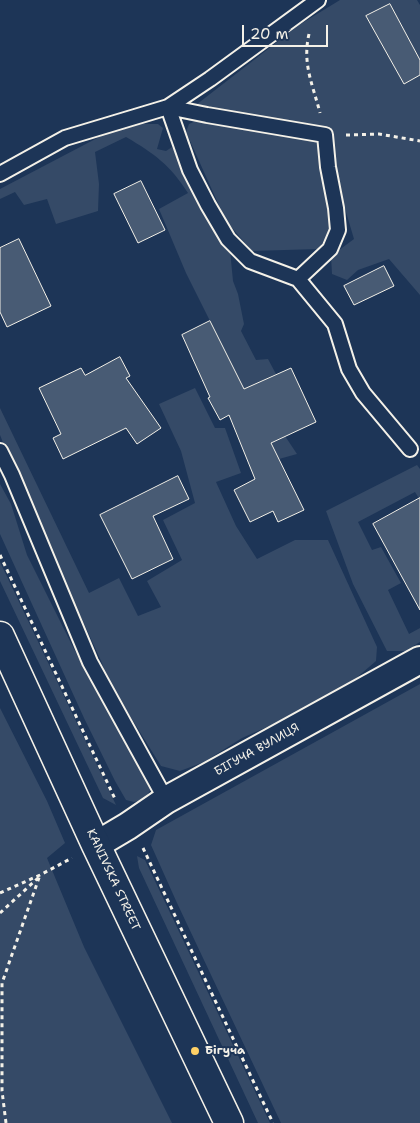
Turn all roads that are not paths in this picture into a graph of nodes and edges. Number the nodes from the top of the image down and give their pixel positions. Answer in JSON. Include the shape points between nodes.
{"nodes":[{"id":1,"x":315,"y":2,"type":"edge"},
{"id":2,"x":168,"y":107,"type":"junction"},
{"id":3,"x":0,"y":174,"type":"edge"},
{"id":4,"x":298,"y":279,"type":"junction"},
{"id":5,"x":410,"y":449,"type":"dead end"},
{"id":6,"x":0,"y":452,"type":"edge"},
{"id":7,"x":0,"y":636,"type":"edge"},
{"id":8,"x":420,"y":660,"type":"edge"},
{"id":9,"x":166,"y":800,"type":"junction"},
{"id":10,"x":96,"y":845,"type":"junction"},
{"id":11,"x":229,"y":1123,"type":"edge"}],
"edges":[{"from":1,"to":2,"type":"lane"},
{"from":2,"to":3,"type":"lane","via":[[65,138]]},
{"from":2,"to":4,"type":"lane","via":[[190,170],[228,239],[250,262]]},
{"from":2,"to":4,"type":"lane","via":[[325,136],[338,230],[330,249]]},
{"from":4,"to":5,"type":"lane","via":[[335,324],[349,369],[363,393]]},
{"from":6,"to":9,"type":"lane","via":[[90,662]]},
{"from":7,"to":10,"type":"main road","name":"KANIVSKA STREET"},
{"from":8,"to":9,"type":"street","name":"БІГУЧА ВУЛИЦЯ"},
{"from":9,"to":10,"type":"street","name":"БІГУЧА ВУЛИЦЯ"},
{"from":10,"to":11,"type":"main road","name":"KANIVSKA STREET"}]}
